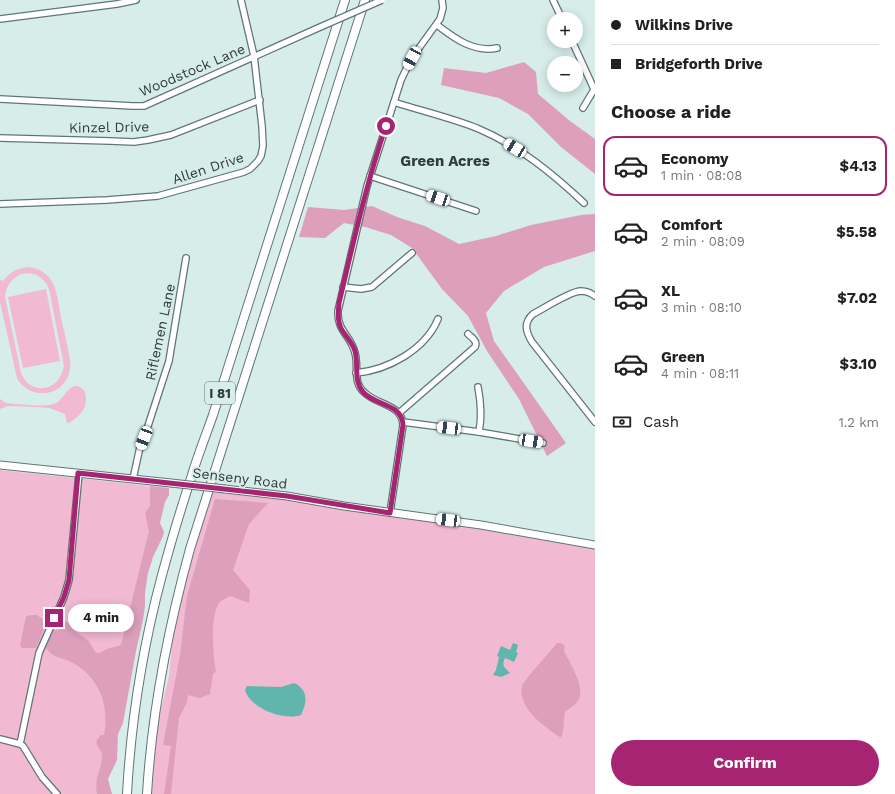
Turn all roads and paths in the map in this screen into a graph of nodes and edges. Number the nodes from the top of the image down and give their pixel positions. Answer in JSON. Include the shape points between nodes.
{"nodes":[{"id":1,"x":136,"y":0,"type":"edge"},
{"id":2,"x":241,"y":0,"type":"edge"},
{"id":3,"x":346,"y":0,"type":"edge"},
{"id":4,"x":366,"y":0,"type":"edge"},
{"id":5,"x":382,"y":0,"type":"edge"},
{"id":6,"x":442,"y":0,"type":"edge"},
{"id":7,"x":553,"y":0,"type":"edge"},
{"id":8,"x":559,"y":12,"type":"edge"},
{"id":9,"x":0,"y":19,"type":"edge"},
{"id":10,"x":437,"y":25,"type":"junction"},
{"id":11,"x":497,"y":48,"type":"dead end"},
{"id":12,"x":575,"y":48,"type":"edge"},
{"id":13,"x":254,"y":56,"type":"junction"},
{"id":14,"x":595,"y":88,"type":"edge"},
{"id":15,"x":0,"y":98,"type":"edge"},
{"id":16,"x":260,"y":100,"type":"junction"},
{"id":17,"x":394,"y":102,"type":"junction"},
{"id":18,"x":583,"y":108,"type":"dead end"},
{"id":19,"x":0,"y":138,"type":"edge"},
{"id":20,"x":370,"y":176,"type":"junction"},
{"id":21,"x":584,"y":203,"type":"dead end"},
{"id":22,"x":0,"y":204,"type":"edge"},
{"id":23,"x":476,"y":211,"type":"dead end"},
{"id":24,"x":412,"y":253,"type":"dead end"},
{"id":25,"x":186,"y":258,"type":"dead end"},
{"id":26,"x":343,"y":287,"type":"junction"},
{"id":27,"x":595,"y":296,"type":"edge"},
{"id":28,"x":438,"y":319,"type":"dead end"},
{"id":29,"x":468,"y":334,"type":"dead end"},
{"id":30,"x":356,"y":373,"type":"junction"},
{"id":31,"x":478,"y":387,"type":"dead end"},
{"id":32,"x":399,"y":413,"type":"junction"},
{"id":33,"x":403,"y":422,"type":"junction"},
{"id":34,"x":595,"y":422,"type":"edge"},
{"id":35,"x":479,"y":432,"type":"junction"},
{"id":36,"x":543,"y":443,"type":"dead end"},
{"id":37,"x":0,"y":465,"type":"edge"},
{"id":38,"x":78,"y":473,"type":"junction"},
{"id":39,"x":133,"y":479,"type":"junction"},
{"id":40,"x":390,"y":513,"type":"junction"},
{"id":41,"x":595,"y":545,"type":"edge"},
{"id":42,"x":0,"y":739,"type":"edge"},
{"id":43,"x":20,"y":744,"type":"junction"},
{"id":44,"x":58,"y":794,"type":"edge"},
{"id":45,"x":127,"y":794,"type":"edge"},
{"id":46,"x":147,"y":794,"type":"edge"}],
"edges":[{"from":1,"to":9,"type":"street"},
{"from":2,"to":13,"type":"street","name":"Allen Drive"},
{"from":3,"to":45,"type":"highway","number":"I 81","via":[[164,567],[142,672]]},
{"from":4,"to":46,"type":"highway","number":"I 81","via":[[190,549],[172,621],[157,698]]},
{"from":5,"to":13,"type":"street","name":"Woodstock Lane","bridge":true},
{"from":6,"to":10,"type":"street","via":[[442,14]]},
{"from":7,"to":8,"type":"street"},
{"from":10,"to":11,"type":"street","via":[[468,45]]},
{"from":10,"to":17,"type":"street","via":[[412,58]]},
{"from":12,"to":14,"type":"street"},
{"from":13,"to":15,"type":"street","name":"Woodstock Lane","via":[[144,106]]},
{"from":13,"to":16,"type":"street","name":"Allen Drive"},
{"from":14,"to":18,"type":"street"},
{"from":16,"to":19,"type":"street","name":"Kinzel Drive","via":[[171,135],[148,140],[116,142]]},
{"from":16,"to":22,"type":"street","name":"Allen Drive","via":[[263,150],[258,161],[244,172],[158,196]]},
{"from":17,"to":20,"type":"street"},
{"from":17,"to":21,"type":"street","via":[[477,128],[505,141],[537,162]]},
{"from":20,"to":23,"type":"street"},
{"from":20,"to":26,"type":"street"},
{"from":24,"to":26,"type":"street","via":[[372,287]]},
{"from":25,"to":39,"type":"street","name":"Riflemen Lane","via":[[169,361],[140,447]]},
{"from":26,"to":30,"type":"street","via":[[338,311],[339,322],[355,352]]},
{"from":27,"to":34,"type":"street","via":[[580,291],[572,293],[532,314],[526,327],[532,342]]},
{"from":28,"to":30,"type":"street","via":[[423,340],[399,360],[382,368]]},
{"from":29,"to":32,"type":"street","via":[[476,340],[475,347]]},
{"from":30,"to":32,"type":"street","via":[[359,387],[365,394]]},
{"from":31,"to":35,"type":"street","via":[[482,406]]},
{"from":32,"to":33,"type":"street"},
{"from":33,"to":35,"type":"street"},
{"from":33,"to":40,"type":"street"},
{"from":35,"to":36,"type":"street"},
{"from":37,"to":38,"type":"main road","name":"Senseny Road"},
{"from":38,"to":39,"type":"main road","name":"Senseny Road"},
{"from":38,"to":43,"type":"street","via":[[69,580],[39,653]]},
{"from":39,"to":40,"type":"main road","name":"Senseny Road","bridge":true,"via":[[287,496]]},
{"from":40,"to":41,"type":"main road","name":"Senseny Road","via":[[481,525]]},
{"from":42,"to":43,"type":"street"},
{"from":43,"to":44,"type":"street","via":[[26,749],[42,777]]}]}
